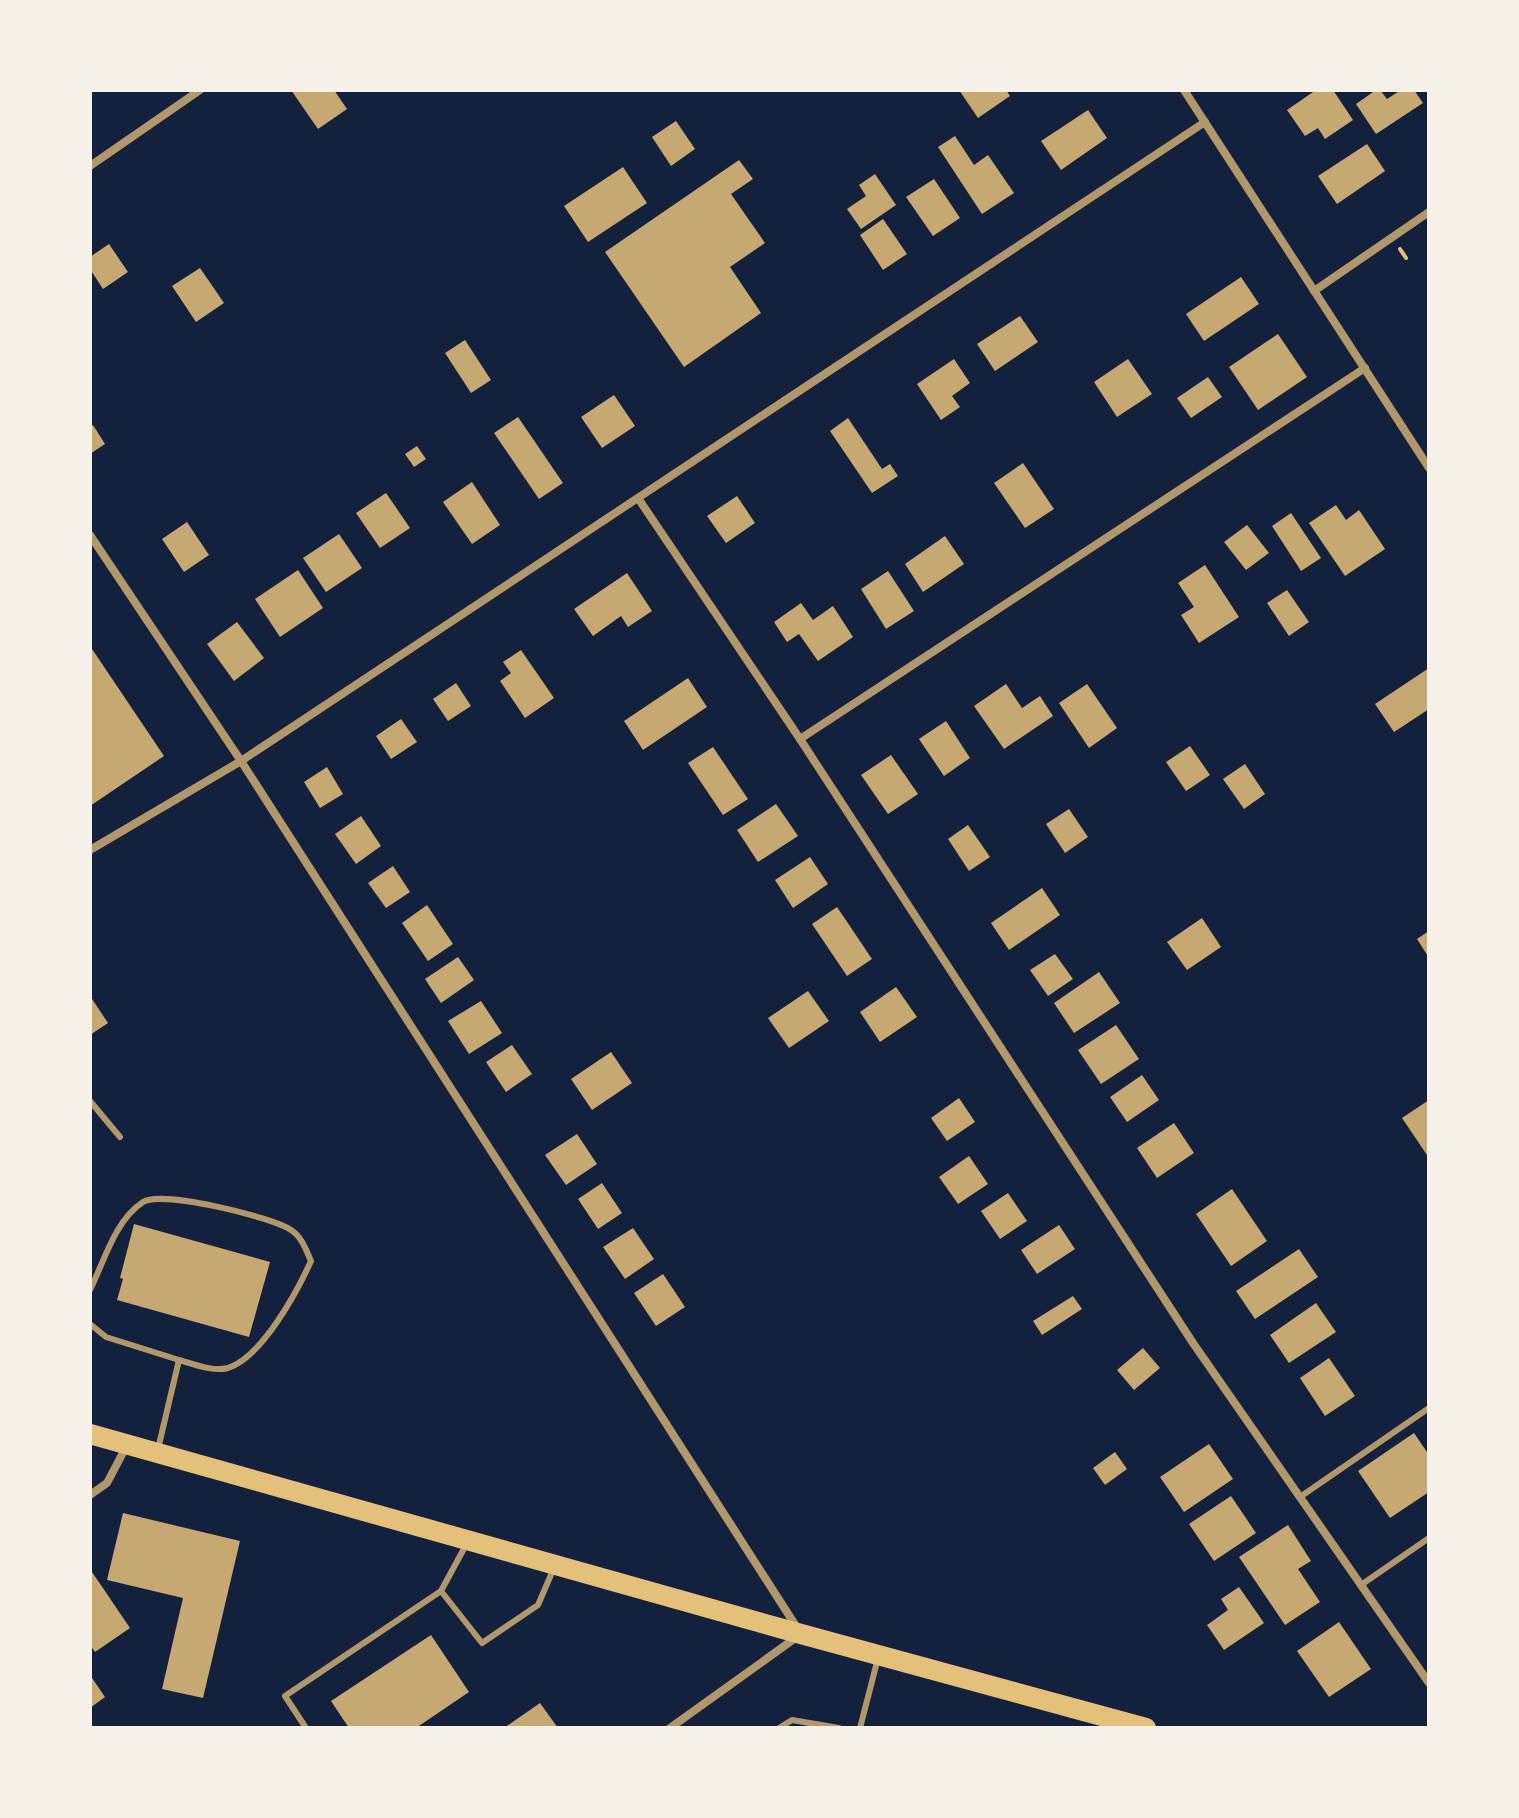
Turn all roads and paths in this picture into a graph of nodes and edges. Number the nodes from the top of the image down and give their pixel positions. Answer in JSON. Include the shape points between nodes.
{"nodes":[{"id":1,"x":200,"y":90,"type":"edge"},
{"id":2,"x":1184,"y":90,"type":"edge"},
{"id":3,"x":1205,"y":122,"type":"junction"},
{"id":4,"x":90,"y":166,"type":"edge"},
{"id":5,"x":1429,"y":212,"type":"edge"},
{"id":6,"x":1314,"y":291,"type":"junction"},
{"id":7,"x":1365,"y":368,"type":"junction"},
{"id":8,"x":1429,"y":468,"type":"edge"},
{"id":9,"x":638,"y":498,"type":"junction"},
{"id":10,"x":90,"y":535,"type":"edge"},
{"id":11,"x":800,"y":739,"type":"junction"},
{"id":12,"x":241,"y":761,"type":"junction"},
{"id":13,"x":90,"y":850,"type":"edge"},
{"id":14,"x":90,"y":1101,"type":"edge"},
{"id":15,"x":120,"y":1137,"type":"dead end"},
{"id":16,"x":90,"y":1290,"type":"edge"},
{"id":17,"x":90,"y":1324,"type":"edge"},
{"id":18,"x":179,"y":1360,"type":"junction"},
{"id":19,"x":1429,"y":1408,"type":"edge"},
{"id":20,"x":90,"y":1434,"type":"edge"},
{"id":21,"x":127,"y":1444,"type":"junction"},
{"id":22,"x":157,"y":1452,"type":"junction"},
{"id":23,"x":90,"y":1495,"type":"edge"},
{"id":24,"x":1300,"y":1497,"type":"junction"},
{"id":25,"x":1429,"y":1538,"type":"edge"},
{"id":26,"x":469,"y":1540,"type":"junction"},
{"id":27,"x":555,"y":1565,"type":"junction"},
{"id":28,"x":1361,"y":1585,"type":"junction"},
{"id":29,"x":441,"y":1591,"type":"junction"},
{"id":30,"x":801,"y":1634,"type":"junction"},
{"id":31,"x":879,"y":1655,"type":"junction"},
{"id":32,"x":1429,"y":1683,"type":"edge"},
{"id":33,"x":1089,"y":1721,"type":"edge"},
{"id":34,"x":306,"y":1728,"type":"edge"},
{"id":35,"x":670,"y":1728,"type":"edge"},
{"id":36,"x":779,"y":1728,"type":"edge"},
{"id":37,"x":839,"y":1728,"type":"edge"},
{"id":38,"x":860,"y":1728,"type":"edge"},
{"id":39,"x":1146,"y":1728,"type":"edge"}],
"edges":[{"from":1,"to":4,"type":"street"},
{"from":2,"to":3,"type":"street"},
{"from":3,"to":6,"type":"street"},
{"from":3,"to":9,"type":"street"},
{"from":5,"to":6,"type":"street"},
{"from":6,"to":7,"type":"street"},
{"from":7,"to":8,"type":"street"},
{"from":7,"to":11,"type":"street"},
{"from":9,"to":11,"type":"street"},
{"from":9,"to":12,"type":"street"},
{"from":10,"to":12,"type":"street"},
{"from":11,"to":24,"type":"street","via":[[1193,1343]]},
{"from":12,"to":13,"type":"street"},
{"from":12,"to":30,"type":"street"},
{"from":14,"to":15,"type":"lane"},
{"from":16,"to":18,"type":"lane","via":[[125,1218],[145,1201],[159,1197],[241,1212],[292,1231],[311,1261],[261,1342],[227,1368]]},
{"from":17,"to":18,"type":"lane","via":[[106,1337]]},
{"from":18,"to":22,"type":"lane"},
{"from":19,"to":24,"type":"lane"},
{"from":20,"to":21,"type":"main road"},
{"from":21,"to":22,"type":"main road"},
{"from":21,"to":23,"type":"street","via":[[107,1483]]},
{"from":22,"to":26,"type":"main road"},
{"from":24,"to":28,"type":"street"},
{"from":25,"to":28,"type":"lane"},
{"from":26,"to":27,"type":"main road"},
{"from":26,"to":29,"type":"lane"},
{"from":27,"to":29,"type":"lane","via":[[538,1605],[482,1643]]},
{"from":27,"to":30,"type":"main road"},
{"from":28,"to":32,"type":"street"},
{"from":29,"to":34,"type":"lane","via":[[285,1696]]},
{"from":30,"to":31,"type":"main road"},
{"from":30,"to":35,"type":"street"},
{"from":31,"to":33,"type":"main road"},
{"from":31,"to":38,"type":"lane"},
{"from":33,"to":39,"type":"main road"},
{"from":36,"to":37,"type":"lane","via":[[792,1720]]}]}
